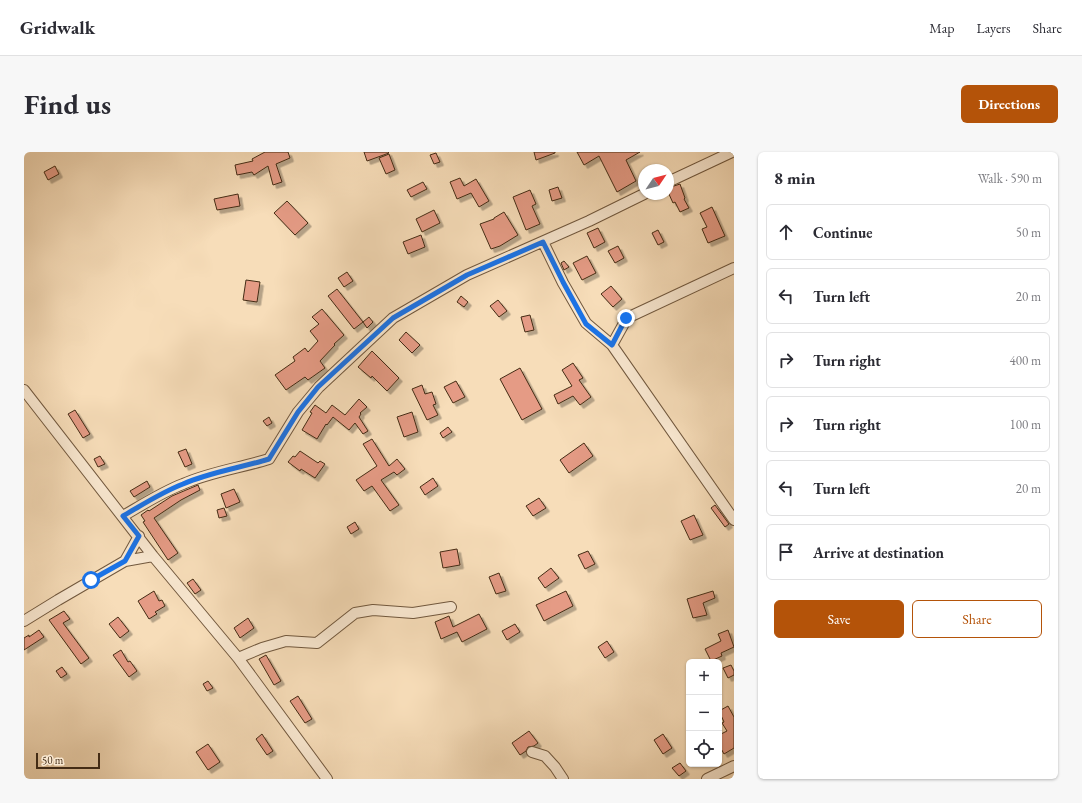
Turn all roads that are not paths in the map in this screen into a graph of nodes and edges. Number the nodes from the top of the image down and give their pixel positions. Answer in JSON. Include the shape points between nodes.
{"nodes":[{"id":1,"x":732,"y":152,"type":"edge"},
{"id":2,"x":674,"y":179,"type":"edge"},
{"id":3,"x":638,"y":197,"type":"edge"},
{"id":4,"x":543,"y":242,"type":"junction"},
{"id":5,"x":734,"y":268,"type":"edge"},
{"id":6,"x":612,"y":345,"type":"junction"},
{"id":7,"x":24,"y":390,"type":"edge"},
{"id":8,"x":123,"y":516,"type":"junction"},
{"id":9,"x":734,"y":520,"type":"edge"},
{"id":10,"x":139,"y":536,"type":"junction"},
{"id":11,"x":153,"y":556,"type":"junction"},
{"id":12,"x":125,"y":561,"type":"junction"},
{"id":13,"x":451,"y":607,"type":"dead end"},
{"id":14,"x":24,"y":621,"type":"edge"},
{"id":15,"x":238,"y":658,"type":"junction"},
{"id":16,"x":532,"y":752,"type":"dead end"},
{"id":17,"x":734,"y":766,"type":"edge"},
{"id":18,"x":328,"y":779,"type":"edge"},
{"id":19,"x":564,"y":779,"type":"edge"},
{"id":20,"x":707,"y":779,"type":"edge"}],
"edges":[{"from":1,"to":2,"type":"street"},
{"from":3,"to":4,"type":"street"},
{"from":4,"to":6,"type":"street","via":[[586,324]]},
{"from":4,"to":8,"type":"street","via":[[467,275],[393,318],[318,387],[298,412],[269,459],[182,484]]},
{"from":5,"to":6,"type":"street","via":[[626,318]]},
{"from":6,"to":9,"type":"street"},
{"from":7,"to":8,"type":"street"},
{"from":8,"to":10,"type":"street"},
{"from":10,"to":11,"type":"street"},
{"from":10,"to":12,"type":"street"},
{"from":11,"to":12,"type":"street"},
{"from":11,"to":15,"type":"street"},
{"from":12,"to":14,"type":"street"},
{"from":13,"to":15,"type":"street","via":[[413,612],[373,610],[355,613],[317,643],[286,641]]},
{"from":15,"to":18,"type":"street"},
{"from":16,"to":19,"type":"street","via":[[545,756]]},
{"from":17,"to":20,"type":"street"}]}
